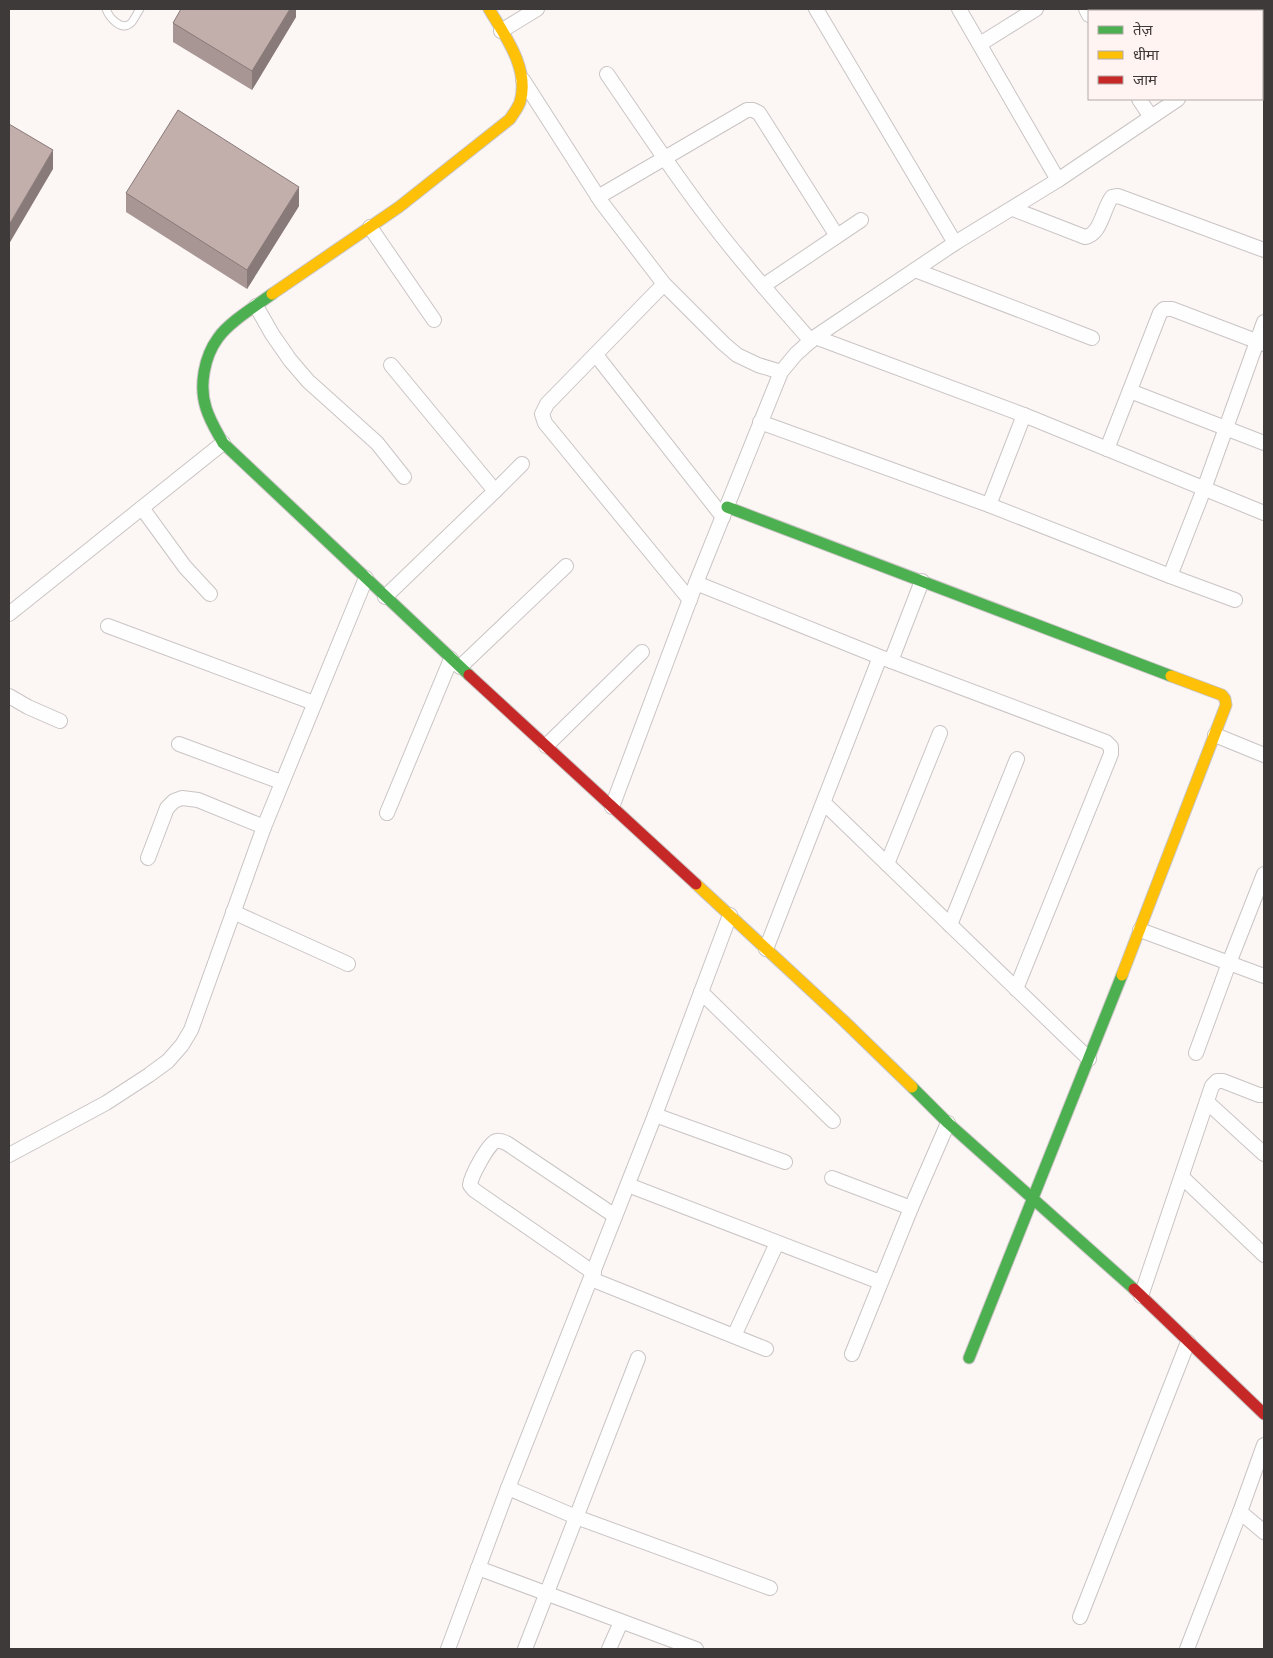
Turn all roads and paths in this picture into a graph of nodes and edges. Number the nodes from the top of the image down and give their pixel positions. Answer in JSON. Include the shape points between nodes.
{"nodes":[{"id":1,"x":106,"y":9,"type":"edge"},
{"id":2,"x":140,"y":9,"type":"edge"},
{"id":3,"x":489,"y":9,"type":"edge"},
{"id":4,"x":537,"y":9,"type":"edge"},
{"id":5,"x":816,"y":9,"type":"edge"},
{"id":6,"x":958,"y":9,"type":"edge"},
{"id":7,"x":1036,"y":9,"type":"edge"},
{"id":8,"x":501,"y":31,"type":"junction"},
{"id":9,"x":980,"y":44,"type":"junction"},
{"id":10,"x":607,"y":74,"type":"dead end"},
{"id":11,"x":523,"y":80,"type":"junction"},
{"id":12,"x":1140,"y":100,"type":"edge"},
{"id":13,"x":1176,"y":100,"type":"edge"},
{"id":14,"x":1151,"y":117,"type":"junction"},
{"id":15,"x":664,"y":158,"type":"junction"},
{"id":16,"x":1058,"y":180,"type":"junction"},
{"id":17,"x":598,"y":197,"type":"junction"},
{"id":18,"x":1013,"y":209,"type":"junction"},
{"id":19,"x":860,"y":220,"type":"dead end"},
{"id":20,"x":370,"y":227,"type":"junction"},
{"id":21,"x":837,"y":236,"type":"junction"},
{"id":22,"x":956,"y":243,"type":"junction"},
{"id":23,"x":1264,"y":250,"type":"edge"},
{"id":24,"x":915,"y":270,"type":"junction"},
{"id":25,"x":664,"y":284,"type":"junction"},
{"id":26,"x":764,"y":286,"type":"junction"},
{"id":27,"x":256,"y":306,"type":"junction"},
{"id":28,"x":434,"y":320,"type":"dead end"},
{"id":29,"x":1264,"y":322,"type":"edge"},
{"id":30,"x":1092,"y":338,"type":"dead end"},
{"id":31,"x":813,"y":339,"type":"junction"},
{"id":32,"x":1261,"y":343,"type":"edge"},
{"id":33,"x":596,"y":355,"type":"junction"},
{"id":34,"x":392,"y":365,"type":"dead end"},
{"id":35,"x":781,"y":372,"type":"junction"},
{"id":36,"x":1130,"y":391,"type":"junction"},
{"id":37,"x":1024,"y":415,"type":"junction"},
{"id":38,"x":760,"y":422,"type":"junction"},
{"id":39,"x":1226,"y":428,"type":"junction"},
{"id":40,"x":223,"y":443,"type":"junction"},
{"id":41,"x":1264,"y":443,"type":"edge"},
{"id":42,"x":1107,"y":449,"type":"junction"},
{"id":43,"x":522,"y":464,"type":"dead end"},
{"id":44,"x":404,"y":476,"type":"dead end"},
{"id":45,"x":1204,"y":489,"type":"junction"},
{"id":46,"x":495,"y":491,"type":"junction"},
{"id":47,"x":989,"y":505,"type":"junction"},
{"id":48,"x":142,"y":508,"type":"junction"},
{"id":49,"x":725,"y":512,"type":"junction"},
{"id":50,"x":1264,"y":513,"type":"edge"},
{"id":51,"x":566,"y":566,"type":"dead end"},
{"id":52,"x":1170,"y":576,"type":"junction"},
{"id":53,"x":366,"y":578,"type":"junction"},
{"id":54,"x":922,"y":581,"type":"junction"},
{"id":55,"x":696,"y":583,"type":"junction"},
{"id":56,"x":210,"y":594,"type":"dead end"},
{"id":57,"x":385,"y":597,"type":"junction"},
{"id":58,"x":690,"y":600,"type":"junction"},
{"id":59,"x":1236,"y":600,"type":"dead end"},
{"id":60,"x":9,"y":614,"type":"edge"},
{"id":61,"x":108,"y":626,"type":"dead end"},
{"id":62,"x":642,"y":652,"type":"dead end"},
{"id":63,"x":885,"y":659,"type":"junction"},
{"id":64,"x":456,"y":663,"type":"junction"},
{"id":65,"x":9,"y":696,"type":"edge"},
{"id":66,"x":314,"y":703,"type":"junction"},
{"id":67,"x":60,"y":721,"type":"dead end"},
{"id":68,"x":940,"y":733,"type":"dead end"},
{"id":69,"x":1215,"y":735,"type":"junction"},
{"id":70,"x":179,"y":744,"type":"dead end"},
{"id":71,"x":546,"y":746,"type":"junction"},
{"id":72,"x":1264,"y":755,"type":"edge"},
{"id":73,"x":1017,"y":759,"type":"dead end"},
{"id":74,"x":281,"y":782,"type":"junction"},
{"id":75,"x":824,"y":803,"type":"junction"},
{"id":76,"x":612,"y":807,"type":"junction"},
{"id":77,"x":387,"y":813,"type":"dead end"},
{"id":78,"x":264,"y":827,"type":"junction"},
{"id":79,"x":148,"y":858,"type":"dead end"},
{"id":80,"x":887,"y":864,"type":"junction"},
{"id":81,"x":1264,"y":874,"type":"edge"},
{"id":82,"x":233,"y":912,"type":"junction"},
{"id":83,"x":730,"y":915,"type":"junction"},
{"id":84,"x":950,"y":925,"type":"junction"},
{"id":85,"x":1140,"y":930,"type":"junction"},
{"id":86,"x":766,"y":949,"type":"junction"},
{"id":87,"x":1229,"y":962,"type":"junction"},
{"id":88,"x":348,"y":964,"type":"dead end"},
{"id":89,"x":1264,"y":976,"type":"edge"},
{"id":90,"x":1016,"y":989,"type":"junction"},
{"id":91,"x":701,"y":992,"type":"junction"},
{"id":92,"x":1196,"y":1053,"type":"dead end"},
{"id":93,"x":1089,"y":1059,"type":"junction"},
{"id":94,"x":1264,"y":1095,"type":"edge"},
{"id":95,"x":1207,"y":1102,"type":"junction"},
{"id":96,"x":655,"y":1115,"type":"junction"},
{"id":97,"x":833,"y":1121,"type":"dead end"},
{"id":98,"x":948,"y":1123,"type":"junction"},
{"id":99,"x":9,"y":1154,"type":"edge"},
{"id":100,"x":1264,"y":1154,"type":"edge"},
{"id":101,"x":785,"y":1162,"type":"dead end"},
{"id":102,"x":1182,"y":1177,"type":"junction"},
{"id":103,"x":832,"y":1178,"type":"dead end"},
{"id":104,"x":628,"y":1185,"type":"junction"},
{"id":105,"x":1034,"y":1200,"type":"junction"},
{"id":106,"x":911,"y":1208,"type":"junction"},
{"id":107,"x":615,"y":1216,"type":"junction"},
{"id":108,"x":777,"y":1243,"type":"junction"},
{"id":109,"x":1264,"y":1255,"type":"edge"},
{"id":110,"x":592,"y":1276,"type":"junction"},
{"id":111,"x":880,"y":1282,"type":"junction"},
{"id":112,"x":1141,"y":1296,"type":"junction"},
{"id":113,"x":734,"y":1336,"type":"junction"},
{"id":114,"x":1188,"y":1342,"type":"junction"},
{"id":115,"x":766,"y":1349,"type":"dead end"},
{"id":116,"x":852,"y":1354,"type":"dead end"},
{"id":117,"x":638,"y":1358,"type":"dead end"},
{"id":118,"x":968,"y":1358,"type":"dead end"},
{"id":119,"x":1264,"y":1414,"type":"edge"},
{"id":120,"x":1264,"y":1445,"type":"edge"},
{"id":121,"x":508,"y":1488,"type":"junction"},
{"id":122,"x":1240,"y":1512,"type":"junction"},
{"id":123,"x":576,"y":1517,"type":"junction"},
{"id":124,"x":1264,"y":1532,"type":"edge"},
{"id":125,"x":478,"y":1568,"type":"junction"},
{"id":126,"x":770,"y":1588,"type":"dead end"},
{"id":127,"x":546,"y":1594,"type":"junction"},
{"id":128,"x":1080,"y":1617,"type":"dead end"},
{"id":129,"x":621,"y":1622,"type":"junction"},
{"id":130,"x":448,"y":1649,"type":"edge"},
{"id":131,"x":525,"y":1649,"type":"edge"},
{"id":132,"x":610,"y":1649,"type":"edge"},
{"id":133,"x":696,"y":1649,"type":"edge"},
{"id":134,"x":1187,"y":1649,"type":"edge"}],
"edges":[{"from":1,"to":2,"type":"lane","via":[[109,17],[125,25],[131,23]]},
{"from":3,"to":8,"type":"street"},
{"from":4,"to":8,"type":"street"},
{"from":5,"to":22,"type":"street"},
{"from":6,"to":9,"type":"street"},
{"from":7,"to":9,"type":"street"},
{"from":8,"to":11,"type":"street","via":[[514,53]]},
{"from":9,"to":16,"type":"street"},
{"from":10,"to":15,"type":"street"},
{"from":11,"to":17,"type":"street"},
{"from":11,"to":20,"type":"street","via":[[520,103],[510,119]]},
{"from":12,"to":14,"type":"street"},
{"from":13,"to":14,"type":"street"},
{"from":14,"to":16,"type":"street"},
{"from":15,"to":17,"type":"street"},
{"from":15,"to":21,"type":"street","via":[[747,110],[753,110],[759,114]]},
{"from":15,"to":26,"type":"street","via":[[708,219]]},
{"from":16,"to":18,"type":"street"},
{"from":17,"to":25,"type":"street"},
{"from":18,"to":22,"type":"street"},
{"from":18,"to":23,"type":"street","via":[[1091,237],[1108,202],[1112,196],[1118,196]]},
{"from":19,"to":21,"type":"street"},
{"from":20,"to":27,"type":"street"},
{"from":20,"to":28,"type":"street"},
{"from":21,"to":26,"type":"street"},
{"from":22,"to":24,"type":"street"},
{"from":24,"to":30,"type":"street"},
{"from":24,"to":31,"type":"street"},
{"from":25,"to":33,"type":"street"},
{"from":25,"to":35,"type":"street","via":[[737,355]]},
{"from":26,"to":31,"type":"street"},
{"from":27,"to":40,"type":"street","via":[[218,337],[204,371],[205,406]]},
{"from":27,"to":44,"type":"street","via":[[290,360],[308,381],[377,443]]},
{"from":29,"to":32,"type":"street"},
{"from":31,"to":35,"type":"street"},
{"from":31,"to":37,"type":"street"},
{"from":32,"to":36,"type":"street","via":[[1172,309],[1164,309],[1160,312]]},
{"from":32,"to":39,"type":"street"},
{"from":33,"to":49,"type":"street"},
{"from":33,"to":58,"type":"street","via":[[547,404],[542,414],[545,423]]},
{"from":34,"to":46,"type":"street"},
{"from":35,"to":38,"type":"street"},
{"from":36,"to":39,"type":"street"},
{"from":36,"to":42,"type":"street"},
{"from":37,"to":42,"type":"street"},
{"from":37,"to":47,"type":"street"},
{"from":38,"to":47,"type":"street"},
{"from":38,"to":49,"type":"street"},
{"from":39,"to":41,"type":"street"},
{"from":39,"to":45,"type":"street"},
{"from":40,"to":48,"type":"street"},
{"from":40,"to":53,"type":"street"},
{"from":42,"to":45,"type":"street"},
{"from":43,"to":46,"type":"street"},
{"from":45,"to":50,"type":"street"},
{"from":45,"to":52,"type":"street"},
{"from":46,"to":57,"type":"street"},
{"from":47,"to":52,"type":"street"},
{"from":48,"to":56,"type":"street","via":[[185,567]]},
{"from":48,"to":60,"type":"street"},
{"from":49,"to":54,"type":"street"},
{"from":49,"to":55,"type":"street"},
{"from":51,"to":64,"type":"street"},
{"from":52,"to":59,"type":"street"},
{"from":53,"to":57,"type":"street"},
{"from":53,"to":66,"type":"street"},
{"from":54,"to":63,"type":"street"},
{"from":54,"to":69,"type":"street","via":[[1222,696],[1226,705]]},
{"from":55,"to":58,"type":"street"},
{"from":55,"to":63,"type":"street"},
{"from":57,"to":64,"type":"street"},
{"from":58,"to":76,"type":"street"},
{"from":61,"to":66,"type":"street"},
{"from":62,"to":71,"type":"street"},
{"from":63,"to":75,"type":"street"},
{"from":63,"to":90,"type":"street","via":[[1106,742],[1111,747],[1111,754]]},
{"from":64,"to":71,"type":"street"},
{"from":64,"to":77,"type":"street"},
{"from":65,"to":67,"type":"street"},
{"from":66,"to":74,"type":"street"},
{"from":68,"to":80,"type":"street"},
{"from":69,"to":72,"type":"street"},
{"from":69,"to":85,"type":"street"},
{"from":70,"to":74,"type":"street"},
{"from":71,"to":76,"type":"street"},
{"from":73,"to":84,"type":"street"},
{"from":74,"to":78,"type":"street"},
{"from":75,"to":80,"type":"street"},
{"from":75,"to":86,"type":"street"},
{"from":76,"to":83,"type":"street"},
{"from":78,"to":79,"type":"street","via":[[198,800],[182,798],[167,808]]},
{"from":78,"to":82,"type":"street"},
{"from":80,"to":84,"type":"street"},
{"from":81,"to":87,"type":"street"},
{"from":82,"to":88,"type":"street"},
{"from":82,"to":99,"type":"street","via":[[191,1030],[168,1061],[106,1103]]},
{"from":83,"to":86,"type":"street"},
{"from":83,"to":91,"type":"street"},
{"from":84,"to":90,"type":"street"},
{"from":85,"to":87,"type":"street"},
{"from":85,"to":93,"type":"street"},
{"from":86,"to":98,"type":"street","via":[[844,1020]]},
{"from":87,"to":89,"type":"street"},
{"from":87,"to":92,"type":"street"},
{"from":90,"to":93,"type":"street"},
{"from":91,"to":96,"type":"street"},
{"from":91,"to":97,"type":"street"},
{"from":93,"to":105,"type":"street"},
{"from":94,"to":95,"type":"street","via":[[1217,1081]]},
{"from":95,"to":100,"type":"street"},
{"from":95,"to":102,"type":"street"},
{"from":96,"to":101,"type":"street"},
{"from":96,"to":104,"type":"street"},
{"from":98,"to":105,"type":"street"},
{"from":98,"to":106,"type":"street"},
{"from":102,"to":109,"type":"street"},
{"from":102,"to":112,"type":"street"},
{"from":103,"to":106,"type":"street"},
{"from":104,"to":107,"type":"street"},
{"from":104,"to":108,"type":"street"},
{"from":105,"to":112,"type":"street"},
{"from":105,"to":118,"type":"street"},
{"from":106,"to":111,"type":"street"},
{"from":107,"to":110,"type":"street"},
{"from":107,"to":110,"type":"street","via":[[500,1141],[490,1146],[471,1178],[470,1185],[474,1190]]},
{"from":108,"to":111,"type":"street"},
{"from":108,"to":113,"type":"street"},
{"from":110,"to":113,"type":"street"},
{"from":110,"to":121,"type":"street"},
{"from":111,"to":116,"type":"street"},
{"from":112,"to":114,"type":"street"},
{"from":113,"to":115,"type":"street"},
{"from":114,"to":119,"type":"street"},
{"from":114,"to":128,"type":"street"},
{"from":117,"to":123,"type":"street"},
{"from":120,"to":122,"type":"street"},
{"from":121,"to":123,"type":"street"},
{"from":121,"to":125,"type":"street"},
{"from":122,"to":124,"type":"street"},
{"from":122,"to":134,"type":"street"},
{"from":123,"to":126,"type":"street"},
{"from":123,"to":127,"type":"street"},
{"from":125,"to":127,"type":"street"},
{"from":125,"to":130,"type":"street"},
{"from":127,"to":129,"type":"street"},
{"from":127,"to":131,"type":"street"},
{"from":129,"to":132,"type":"street"},
{"from":129,"to":133,"type":"street"}]}
